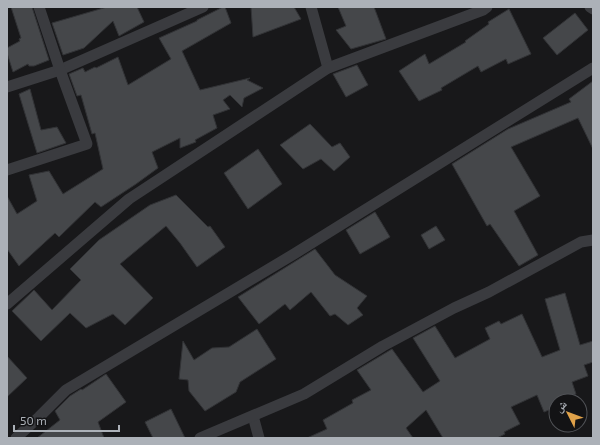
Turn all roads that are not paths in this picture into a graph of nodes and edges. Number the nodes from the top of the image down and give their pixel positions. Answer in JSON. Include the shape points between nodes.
{"nodes":[{"id":1,"x":39,"y":7,"type":"edge"},
{"id":2,"x":203,"y":7,"type":"edge"},
{"id":3,"x":310,"y":7,"type":"edge"},
{"id":4,"x":487,"y":7,"type":"edge"},
{"id":5,"x":590,"y":7,"type":"edge"},
{"id":6,"x":593,"y":10,"type":"edge"},
{"id":7,"x":328,"y":68,"type":"junction"},
{"id":8,"x":593,"y":68,"type":"edge"},
{"id":9,"x":60,"y":70,"type":"junction"},
{"id":10,"x":7,"y":87,"type":"edge"},
{"id":11,"x":7,"y":170,"type":"edge"},
{"id":12,"x":593,"y":240,"type":"edge"},
{"id":13,"x":7,"y":304,"type":"edge"},
{"id":14,"x":253,"y":416,"type":"junction"},
{"id":15,"x":16,"y":438,"type":"edge"},
{"id":16,"x":200,"y":438,"type":"edge"},
{"id":17,"x":260,"y":438,"type":"edge"}],
"edges":[{"from":1,"to":9,"type":"street"},
{"from":2,"to":9,"type":"street"},
{"from":3,"to":7,"type":"street"},
{"from":4,"to":7,"type":"street"},
{"from":5,"to":6,"type":"street"},
{"from":7,"to":13,"type":"street","via":[[129,199]]},
{"from":8,"to":15,"type":"street","via":[[294,254],[66,390]]},
{"from":9,"to":10,"type":"street"},
{"from":9,"to":11,"type":"street","via":[[87,144]]},
{"from":12,"to":14,"type":"street","via":[[581,242],[489,292],[448,311],[383,346],[304,394]]},
{"from":14,"to":16,"type":"street"},
{"from":14,"to":17,"type":"street"}]}
